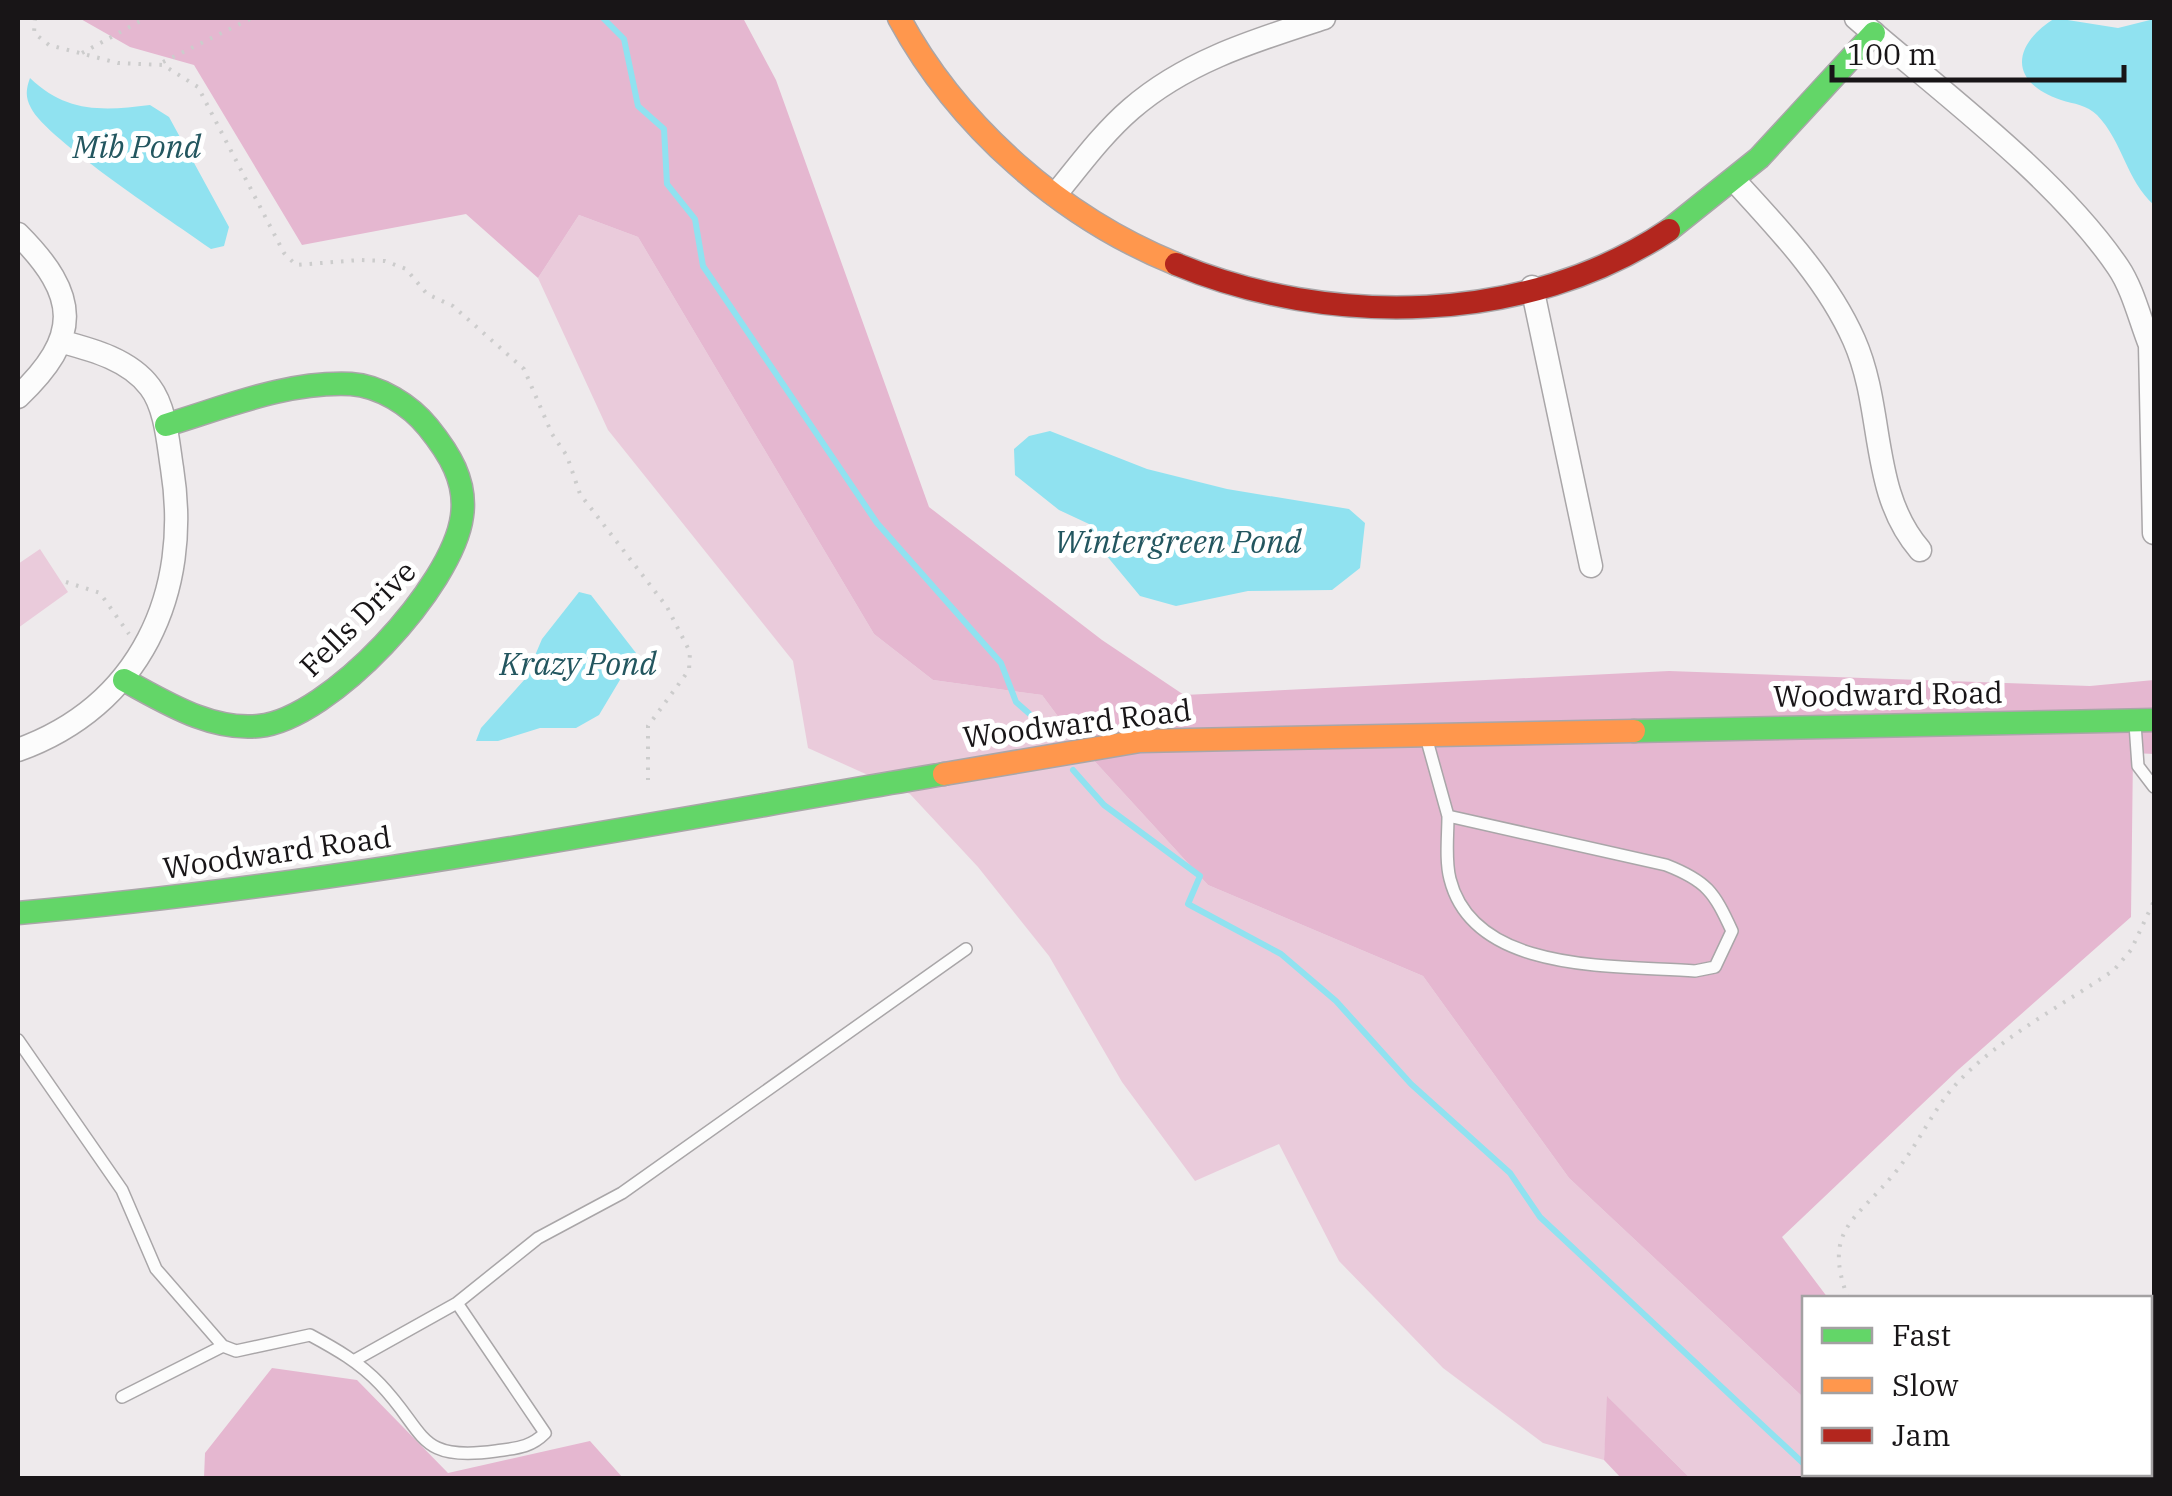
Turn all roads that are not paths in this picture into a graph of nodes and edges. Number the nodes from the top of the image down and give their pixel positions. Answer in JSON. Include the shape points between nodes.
{"nodes":[{"id":1,"x":899,"y":18,"type":"edge"},
{"id":2,"x":1324,"y":18,"type":"edge"},
{"id":3,"x":1865,"y":25,"type":"edge"},
{"id":4,"x":1734,"y":180,"type":"junction"},
{"id":5,"x":1055,"y":196,"type":"junction"},
{"id":6,"x":18,"y":234,"type":"edge"},
{"id":7,"x":1532,"y":288,"type":"junction"},
{"id":8,"x":63,"y":342,"type":"junction"},
{"id":9,"x":2152,"y":348,"type":"edge"},
{"id":10,"x":18,"y":397,"type":"edge"},
{"id":11,"x":166,"y":424,"type":"junction"},
{"id":12,"x":2154,"y":533,"type":"edge"},
{"id":13,"x":1920,"y":550,"type":"dead end"},
{"id":14,"x":1590,"y":566,"type":"dead end"},
{"id":15,"x":124,"y":680,"type":"junction"},
{"id":16,"x":2144,"y":720,"type":"edge"},
{"id":17,"x":1424,"y":733,"type":"junction"},
{"id":18,"x":18,"y":750,"type":"edge"},
{"id":19,"x":2154,"y":786,"type":"edge"},
{"id":20,"x":1448,"y":816,"type":"junction"},
{"id":21,"x":18,"y":913,"type":"edge"},
{"id":22,"x":966,"y":949,"type":"dead end"},
{"id":23,"x":18,"y":1040,"type":"edge"},
{"id":24,"x":458,"y":1303,"type":"junction"},
{"id":25,"x":223,"y":1346,"type":"junction"},
{"id":26,"x":354,"y":1360,"type":"junction"},
{"id":27,"x":122,"y":1397,"type":"dead end"}],
"edges":[{"from":1,"to":5,"type":"street","via":[[957,107]]},
{"from":2,"to":5,"type":"street","via":[[1200,63],[1163,85],[1101,139]]},
{"from":3,"to":4,"type":"street","via":[[1773,147]]},
{"from":3,"to":9,"type":"street","via":[[2076,218],[2119,268]]},
{"from":4,"to":7,"type":"street","via":[[1622,256]]},
{"from":4,"to":13,"type":"street","via":[[1784,234],[1854,339],[1879,426],[1885,488],[1900,527]]},
{"from":5,"to":7,"type":"street","via":[[1144,253],[1256,297],[1336,308],[1426,308]]},
{"from":6,"to":8,"type":"street","via":[[59,290]]},
{"from":7,"to":14,"type":"street"},
{"from":8,"to":10,"type":"street"},
{"from":8,"to":11,"type":"street","via":[[101,352],[130,370],[151,387]]},
{"from":9,"to":12,"type":"street"},
{"from":11,"to":15,"type":"street","via":[[179,535],[167,600]]},
{"from":11,"to":15,"type":"street","name":"Fells Drive","via":[[309,385],[375,389],[417,415],[450,454],[462,502],[460,528],[454,556],[421,604],[334,689],[285,719],[258,726],[202,719]]},
{"from":15,"to":18,"type":"street","via":[[55,736]]},
{"from":16,"to":17,"type":"street","name":"Woodward Road"},
{"from":16,"to":19,"type":"lane","via":[[2138,766]]},
{"from":17,"to":20,"type":"lane"},
{"from":17,"to":21,"type":"street","name":"Woodward Road","via":[[1140,741],[397,867]]},
{"from":20,"to":20,"type":"lane","via":[[1693,876],[1715,894],[1732,932],[1715,967],[1696,970],[1558,960],[1514,948],[1476,926],[1457,897],[1449,877]]},
{"from":22,"to":24,"type":"lane","via":[[622,1194],[538,1238]]},
{"from":23,"to":25,"type":"lane","via":[[122,1190],[156,1268]]},
{"from":24,"to":26,"type":"lane"},
{"from":24,"to":26,"type":"lane","via":[[545,1434],[533,1446],[454,1457],[418,1435]]},
{"from":25,"to":26,"type":"lane","via":[[236,1351],[310,1334]]},
{"from":25,"to":27,"type":"lane"}]}
